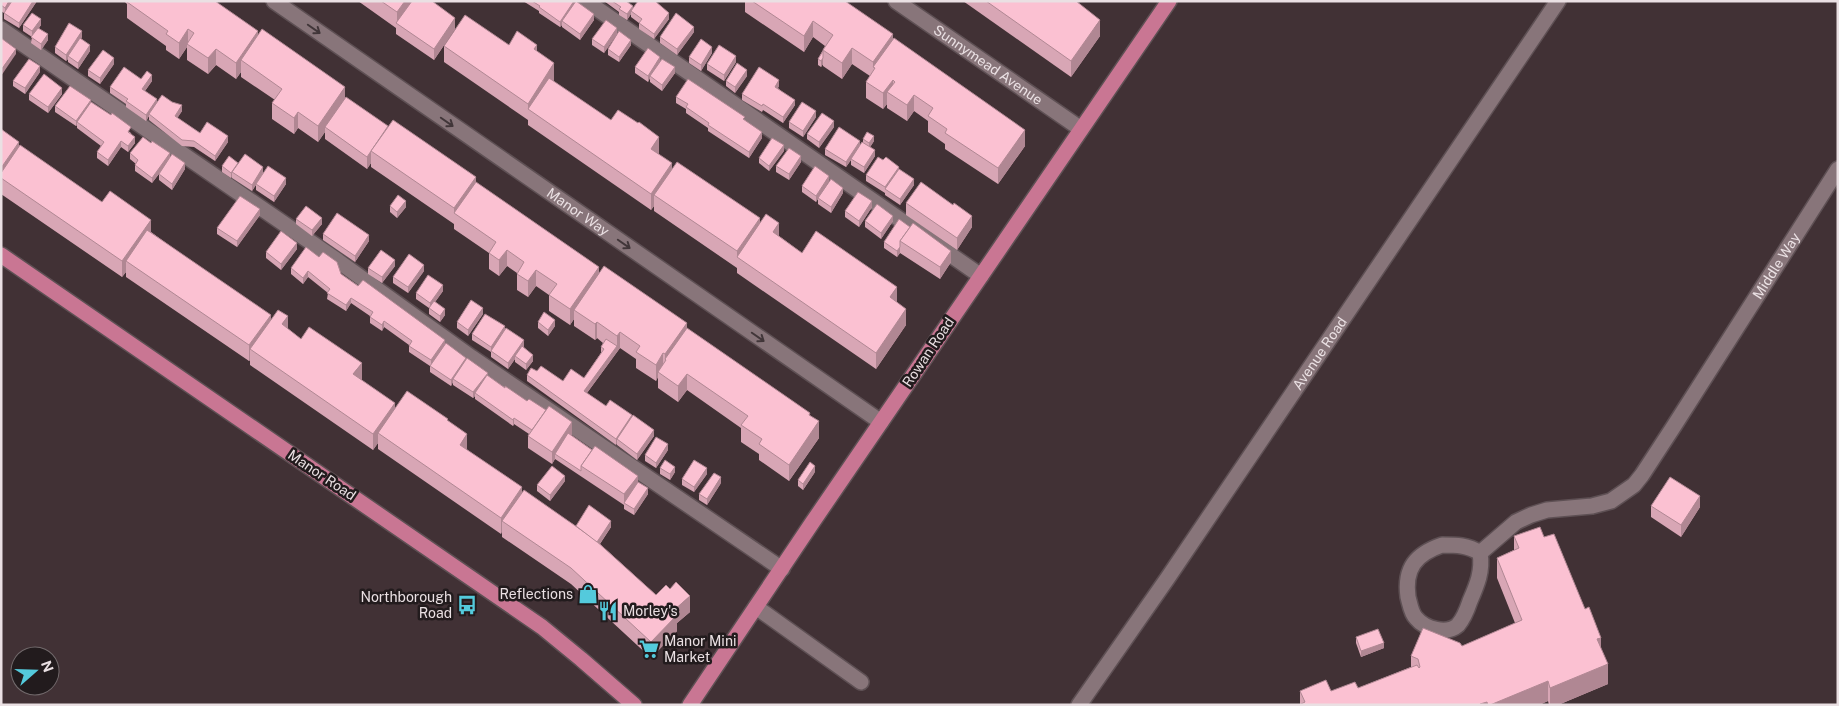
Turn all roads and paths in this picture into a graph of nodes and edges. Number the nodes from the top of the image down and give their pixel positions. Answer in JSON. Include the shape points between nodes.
{"nodes":[{"id":1,"x":274,"y":1,"type":"edge"},
{"id":2,"x":586,"y":1,"type":"edge"},
{"id":3,"x":896,"y":1,"type":"edge"},
{"id":4,"x":1169,"y":1,"type":"edge"},
{"id":5,"x":1558,"y":1,"type":"edge"},
{"id":6,"x":1,"y":30,"type":"edge"},
{"id":7,"x":1081,"y":130,"type":"junction"},
{"id":8,"x":1838,"y":169,"type":"edge"},
{"id":9,"x":1,"y":255,"type":"edge"},
{"id":10,"x":981,"y":276,"type":"junction"},
{"id":11,"x":881,"y":422,"type":"junction"},
{"id":12,"x":1480,"y":553,"type":"junction"},
{"id":13,"x":782,"y":568,"type":"junction"},
{"id":14,"x":756,"y":607,"type":"junction"},
{"id":15,"x":861,"y":682,"type":"dead end"},
{"id":16,"x":634,"y":705,"type":"edge"},
{"id":17,"x":690,"y":705,"type":"edge"},
{"id":18,"x":1079,"y":705,"type":"edge"}],
"edges":[{"from":1,"to":11,"type":"street","name":"Manor Way","one_way":true},
{"from":2,"to":10,"type":"street"},
{"from":3,"to":7,"type":"street","name":"Sunnymead Avenue"},
{"from":4,"to":7,"type":"main road","name":"Rowan Road"},
{"from":5,"to":18,"type":"street","name":"Avenue Road"},
{"from":6,"to":13,"type":"street","via":[[338,261],[471,357]]},
{"from":7,"to":10,"type":"main road","name":"Rowan Road"},
{"from":8,"to":12,"type":"street","name":"Middle Way","via":[[1645,470],[1628,490],[1611,501],[1592,506],[1531,514],[1516,522]]},
{"from":9,"to":16,"type":"main road","name":"Manor Road","via":[[542,627]]},
{"from":10,"to":11,"type":"main road","name":"Rowan Road"},
{"from":11,"to":13,"type":"main road","name":"Rowan Road"},
{"from":12,"to":12,"type":"street","via":[[1459,545],[1442,545],[1427,550],[1417,559],[1410,568],[1408,580],[1411,609],[1416,618],[1434,629],[1456,627],[1464,618],[1478,581],[1482,564]]},
{"from":13,"to":14,"type":"main road","name":"Rowan Road"},
{"from":14,"to":15,"type":"street"},
{"from":14,"to":17,"type":"main road","name":"Rowan Road"}]}
